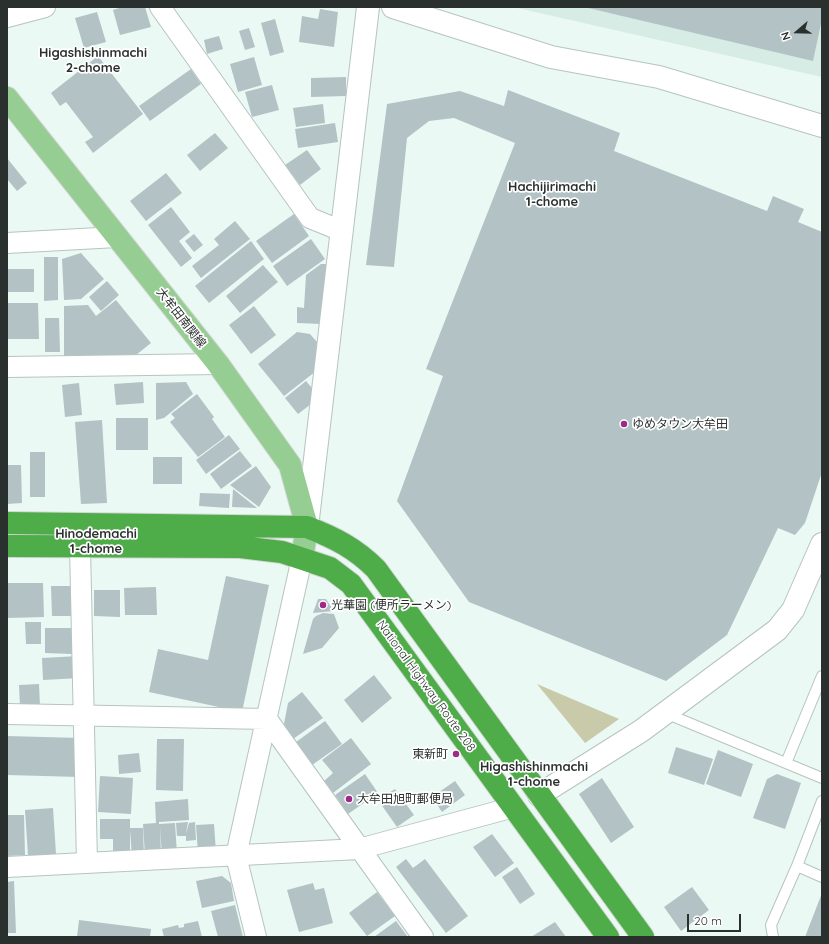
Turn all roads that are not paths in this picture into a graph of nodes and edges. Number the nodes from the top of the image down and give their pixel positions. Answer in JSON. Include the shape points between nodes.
{"nodes":[{"id":1,"x":45,"y":7,"type":"edge"},
{"id":2,"x":160,"y":7,"type":"edge"},
{"id":3,"x":368,"y":7,"type":"edge"},
{"id":4,"x":393,"y":7,"type":"edge"},
{"id":5,"x":7,"y":17,"type":"edge"},
{"id":6,"x":7,"y":98,"type":"edge"},
{"id":7,"x":822,"y":126,"type":"edge"},
{"id":8,"x":342,"y":231,"type":"junction"},
{"id":9,"x":117,"y":237,"type":"junction"},
{"id":10,"x":7,"y":244,"type":"edge"},
{"id":11,"x":218,"y":364,"type":"junction"},
{"id":12,"x":7,"y":367,"type":"edge"},
{"id":13,"x":7,"y":523,"type":"edge"},
{"id":14,"x":307,"y":527,"type":"junction"},
{"id":15,"x":7,"y":546,"type":"edge"},
{"id":16,"x":80,"y":547,"type":"junction"},
{"id":17,"x":821,"y":549,"type":"edge"},
{"id":18,"x":302,"y":558,"type":"junction"},
{"id":19,"x":822,"y":676,"type":"edge"},
{"id":20,"x":665,"y":713,"type":"junction"},
{"id":21,"x":7,"y":714,"type":"edge"},
{"id":22,"x":83,"y":716,"type":"junction"},
{"id":23,"x":267,"y":719,"type":"junction"},
{"id":24,"x":786,"y":763,"type":"junction"},
{"id":25,"x":822,"y":778,"type":"edge"},
{"id":26,"x":539,"y":795,"type":"junction"},
{"id":27,"x":822,"y":801,"type":"edge"},
{"id":28,"x":514,"y":807,"type":"junction"},
{"id":29,"x":359,"y":849,"type":"junction"},
{"id":30,"x":236,"y":856,"type":"junction"},
{"id":31,"x":87,"y":864,"type":"junction"},
{"id":32,"x":797,"y":866,"type":"junction"},
{"id":33,"x":7,"y":867,"type":"edge"},
{"id":34,"x":822,"y":877,"type":"edge"},
{"id":35,"x":256,"y":937,"type":"edge"},
{"id":36,"x":423,"y":937,"type":"edge"},
{"id":37,"x":608,"y":937,"type":"edge"},
{"id":38,"x":643,"y":937,"type":"edge"},
{"id":39,"x":773,"y":937,"type":"edge"}],
"edges":[{"from":1,"to":5,"type":"street"},
{"from":2,"to":8,"type":"street","via":[[310,218]]},
{"from":3,"to":8,"type":"street"},
{"from":4,"to":7,"type":"street","via":[[551,57],[659,77]]},
{"from":6,"to":9,"type":"main road","name":"大牟田南関線"},
{"from":8,"to":14,"type":"street"},
{"from":9,"to":10,"type":"street"},
{"from":9,"to":11,"type":"main road","name":"大牟田南関線"},
{"from":11,"to":12,"type":"street"},
{"from":11,"to":14,"type":"main road","name":"大牟田南関線","via":[[290,465]]},
{"from":13,"to":14,"type":"highway"},
{"from":14,"to":18,"type":"main road","name":"大牟田南関線"},
{"from":14,"to":26,"type":"highway","via":[[336,538],[357,551],[376,569]]},
{"from":15,"to":16,"type":"highway","name":"National Highway Route 208"},
{"from":16,"to":18,"type":"highway","name":"National Highway Route 208","via":[[240,547],[282,552]]},
{"from":16,"to":22,"type":"street"},
{"from":17,"to":20,"type":"street","via":[[793,610],[777,630]]},
{"from":18,"to":23,"type":"street"},
{"from":18,"to":28,"type":"highway","name":"National Highway Route 208","via":[[330,568],[351,584]]},
{"from":19,"to":24,"type":"lane"},
{"from":20,"to":24,"type":"lane"},
{"from":20,"to":26,"type":"street"},
{"from":21,"to":22,"type":"street"},
{"from":22,"to":23,"type":"street"},
{"from":22,"to":31,"type":"street"},
{"from":23,"to":29,"type":"street"},
{"from":23,"to":30,"type":"street"},
{"from":24,"to":25,"type":"lane"},
{"from":26,"to":38,"type":"highway"},
{"from":27,"to":32,"type":"lane"},
{"from":28,"to":29,"type":"street"},
{"from":28,"to":37,"type":"highway","name":"National Highway Route 208"},
{"from":29,"to":30,"type":"street"},
{"from":29,"to":36,"type":"street"},
{"from":30,"to":31,"type":"street"},
{"from":30,"to":35,"type":"street"},
{"from":31,"to":33,"type":"street"},
{"from":32,"to":34,"type":"lane"},
{"from":32,"to":39,"type":"lane","via":[[771,925]]}]}
